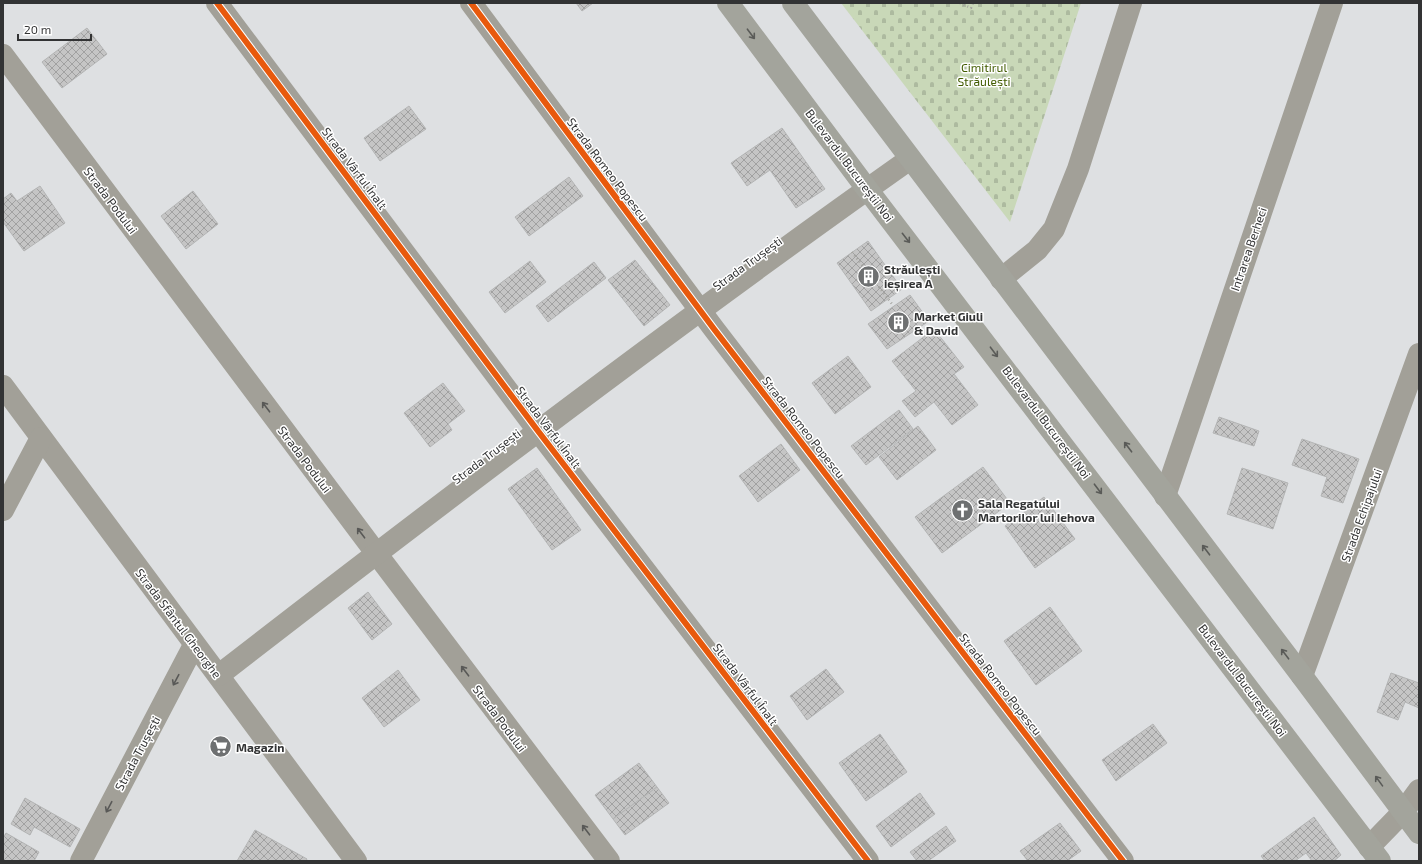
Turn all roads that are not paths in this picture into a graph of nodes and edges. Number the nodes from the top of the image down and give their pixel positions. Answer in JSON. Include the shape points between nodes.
{"nodes":[{"id":1,"x":217,"y":3,"type":"edge"},
{"id":2,"x":471,"y":3,"type":"edge"},
{"id":3,"x":728,"y":3,"type":"edge"},
{"id":4,"x":792,"y":3,"type":"edge"},
{"id":5,"x":1132,"y":3,"type":"edge"},
{"id":6,"x":1332,"y":3,"type":"edge"},
{"id":7,"x":3,"y":55,"type":"edge"},
{"id":8,"x":910,"y":159,"type":"junction"},
{"id":9,"x":867,"y":189,"type":"junction"},
{"id":10,"x":1001,"y":279,"type":"junction"},
{"id":11,"x":700,"y":311,"type":"junction"},
{"id":12,"x":1419,"y":354,"type":"edge"},
{"id":13,"x":3,"y":386,"type":"edge"},
{"id":14,"x":538,"y":431,"type":"junction"},
{"id":15,"x":41,"y":438,"type":"junction"},
{"id":16,"x":1164,"y":496,"type":"junction"},
{"id":17,"x":3,"y":510,"type":"edge"},
{"id":18,"x":376,"y":553,"type":"junction"},
{"id":19,"x":194,"y":645,"type":"junction"},
{"id":20,"x":219,"y":674,"type":"junction"},
{"id":21,"x":1302,"y":676,"type":"junction"},
{"id":22,"x":1419,"y":790,"type":"edge"},
{"id":23,"x":1403,"y":812,"type":"junction"},
{"id":24,"x":1419,"y":833,"type":"edge"},
{"id":25,"x":1374,"y":854,"type":"edge"},
{"id":26,"x":81,"y":861,"type":"edge"},
{"id":27,"x":356,"y":861,"type":"edge"},
{"id":28,"x":609,"y":861,"type":"edge"},
{"id":29,"x":868,"y":861,"type":"edge"},
{"id":30,"x":1124,"y":861,"type":"edge"}],
"edges":[{"from":1,"to":14,"type":"street","name":"Strada Vârful Înalt"},
{"from":2,"to":11,"type":"street","name":"Strada Romeo Popescu"},
{"from":3,"to":9,"type":"main road","name":"Bulevardul Bucureștii Noi","one_way":true},
{"from":4,"to":8,"type":"main road"},
{"from":5,"to":10,"type":"street","via":[[1078,169],[1054,229],[1037,250]]},
{"from":6,"to":16,"type":"street","name":"Intrarea Berheci"},
{"from":18,"to":7,"type":"street","name":"Strada Podului","one_way":true},
{"from":8,"to":9,"type":"street","name":"Strada Trușești"},
{"from":8,"to":10,"type":"main road"},
{"from":9,"to":11,"type":"street","name":"Strada Trușești"},
{"from":9,"to":25,"type":"main road","name":"Bulevardul Bucureștii Noi","one_way":true},
{"from":16,"to":10,"type":"main road","one_way":true},
{"from":11,"to":14,"type":"street","name":"Strada Trușești"},
{"from":11,"to":30,"type":"street","name":"Strada Romeo Popescu"},
{"from":12,"to":21,"type":"street","name":"Strada Echipajului"},
{"from":13,"to":15,"type":"street","name":"Strada Sfântul Gheorghe"},
{"from":14,"to":18,"type":"street","name":"Strada Trușești"},
{"from":14,"to":29,"type":"street","name":"Strada Vârful Înalt"},
{"from":15,"to":17,"type":"street"},
{"from":15,"to":19,"type":"street","name":"Strada Sfântul Gheorghe"},
{"from":21,"to":16,"type":"main road","one_way":true},
{"from":18,"to":20,"type":"street","name":"Strada Trușești"},
{"from":28,"to":18,"type":"street","name":"Strada Podului","one_way":true},
{"from":19,"to":20,"type":"street","name":"Strada Sfântul Gheorghe"},
{"from":19,"to":26,"type":"street","name":"Strada Trușești","one_way":true},
{"from":20,"to":27,"type":"street","name":"Strada Sfântul Gheorghe"},
{"from":23,"to":21,"type":"main road","one_way":true},
{"from":22,"to":23,"type":"street"},
{"from":23,"to":24,"type":"main road"},
{"from":23,"to":25,"type":"street"}]}
